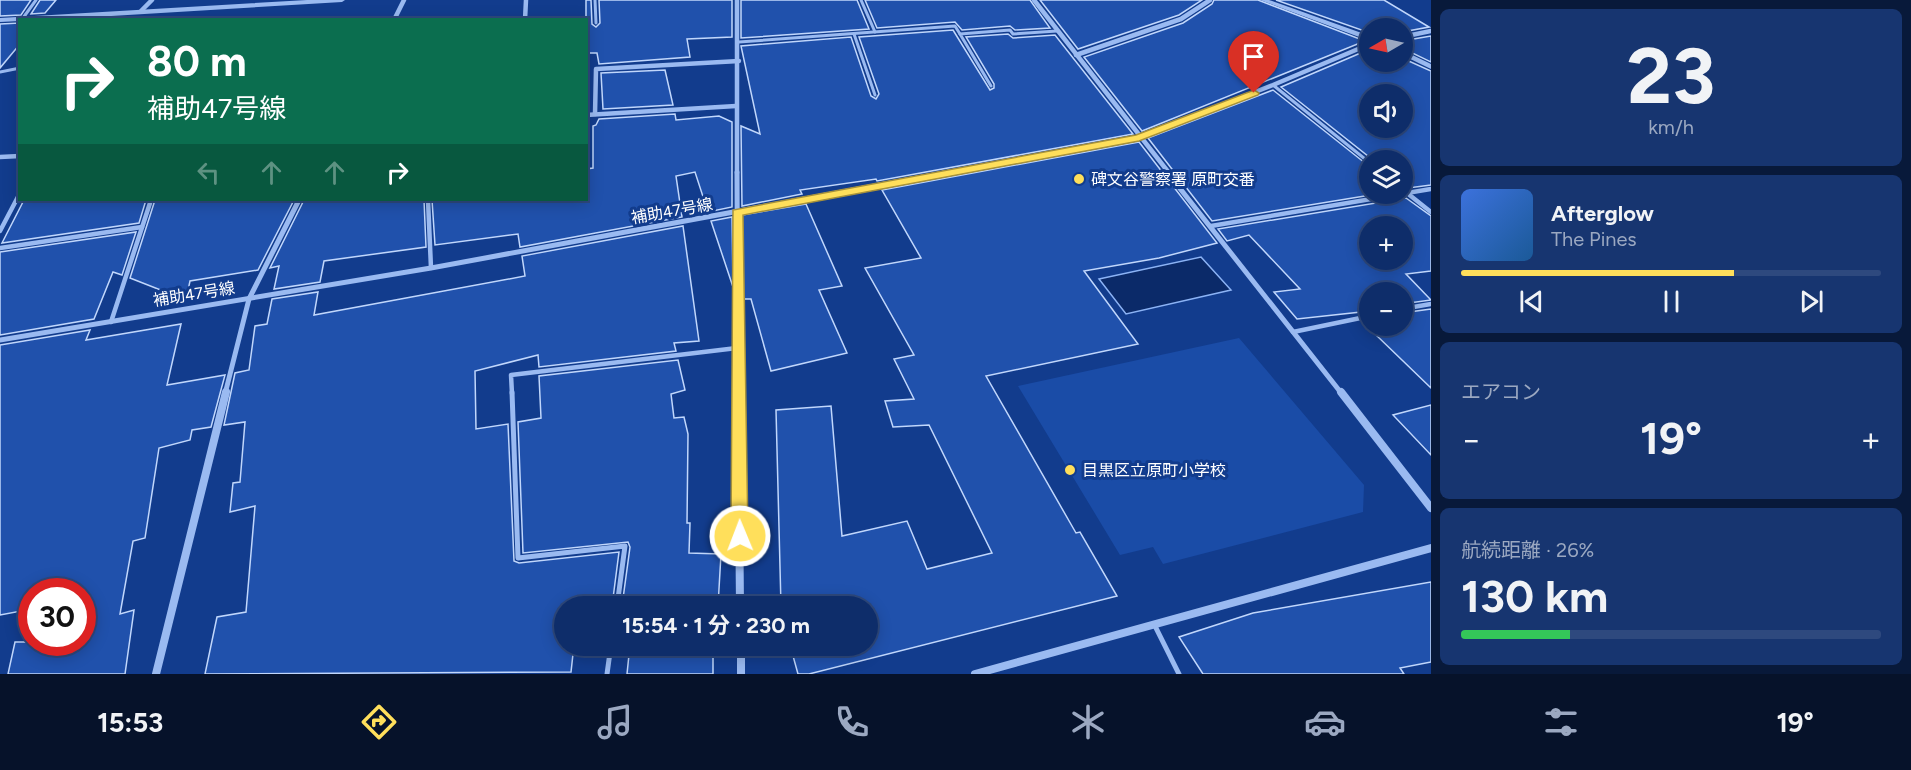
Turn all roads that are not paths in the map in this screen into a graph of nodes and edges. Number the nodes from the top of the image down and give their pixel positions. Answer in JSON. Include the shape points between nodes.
{"nodes":[{"id":1,"x":36,"y":0,"type":"edge"},
{"id":2,"x":152,"y":0,"type":"edge"},
{"id":3,"x":342,"y":0,"type":"edge"},
{"id":4,"x":404,"y":0,"type":"edge"},
{"id":5,"x":526,"y":0,"type":"edge"},
{"id":6,"x":595,"y":0,"type":"edge"},
{"id":7,"x":737,"y":0,"type":"edge"},
{"id":8,"x":861,"y":0,"type":"edge"},
{"id":9,"x":1034,"y":0,"type":"edge"},
{"id":10,"x":1210,"y":0,"type":"edge"},
{"id":11,"x":1263,"y":0,"type":"edge"},
{"id":12,"x":280,"y":2,"type":"edge"},
{"id":13,"x":141,"y":11,"type":"junction"},
{"id":14,"x":18,"y":18,"type":"edge"},
{"id":15,"x":23,"y":18,"type":"edge"},
{"id":16,"x":72,"y":18,"type":"edge"},
{"id":17,"x":395,"y":18,"type":"edge"},
{"id":18,"x":525,"y":18,"type":"edge"},
{"id":19,"x":0,"y":20,"type":"edge"},
{"id":20,"x":596,"y":22,"type":"dead end"},
{"id":21,"x":1057,"y":31,"type":"junction"},
{"id":22,"x":1431,"y":31,"type":"edge"},
{"id":23,"x":875,"y":32,"type":"junction"},
{"id":24,"x":854,"y":33,"type":"junction"},
{"id":25,"x":960,"y":34,"type":"junction"},
{"id":26,"x":1359,"y":35,"type":"edge"},
{"id":27,"x":1413,"y":35,"type":"edge"},
{"id":28,"x":739,"y":42,"type":"junction"},
{"id":29,"x":1359,"y":50,"type":"edge"},
{"id":30,"x":1077,"y":55,"type":"junction"},
{"id":31,"x":1413,"y":58,"type":"edge"},
{"id":32,"x":739,"y":61,"type":"junction"},
{"id":33,"x":1431,"y":67,"type":"edge"},
{"id":34,"x":18,"y":68,"type":"edge"},
{"id":35,"x":0,"y":72,"type":"edge"},
{"id":36,"x":991,"y":86,"type":"dead end"},
{"id":37,"x":1273,"y":86,"type":"junction"},
{"id":38,"x":875,"y":94,"type":"dead end"},
{"id":39,"x":736,"y":106,"type":"junction"},
{"id":40,"x":595,"y":114,"type":"junction"},
{"id":41,"x":588,"y":115,"type":"edge"},
{"id":42,"x":1139,"y":137,"type":"junction"},
{"id":43,"x":1359,"y":154,"type":"edge"},
{"id":44,"x":18,"y":156,"type":"edge"},
{"id":45,"x":0,"y":157,"type":"edge"},
{"id":46,"x":1431,"y":189,"type":"edge"},
{"id":47,"x":1413,"y":193,"type":"edge"},
{"id":48,"x":18,"y":197,"type":"edge"},
{"id":49,"x":1413,"y":198,"type":"edge"},
{"id":50,"x":151,"y":201,"type":"edge"},
{"id":51,"x":298,"y":201,"type":"edge"},
{"id":52,"x":428,"y":201,"type":"edge"},
{"id":53,"x":1359,"y":202,"type":"edge"},
{"id":54,"x":1431,"y":212,"type":"edge"},
{"id":55,"x":737,"y":213,"type":"junction"},
{"id":56,"x":1211,"y":226,"type":"junction"},
{"id":57,"x":142,"y":227,"type":"junction"},
{"id":58,"x":0,"y":231,"type":"edge"},
{"id":59,"x":0,"y":248,"type":"edge"},
{"id":60,"x":431,"y":268,"type":"junction"},
{"id":61,"x":249,"y":299,"type":"junction"},
{"id":62,"x":1431,"y":304,"type":"edge"},
{"id":63,"x":1413,"y":307,"type":"edge"},
{"id":64,"x":1359,"y":318,"type":"edge"},
{"id":65,"x":111,"y":322,"type":"junction"},
{"id":66,"x":1293,"y":332,"type":"junction"},
{"id":67,"x":0,"y":340,"type":"edge"},
{"id":68,"x":737,"y":348,"type":"junction"},
{"id":69,"x":1431,"y":508,"type":"edge"},
{"id":70,"x":1431,"y":548,"type":"edge"},
{"id":71,"x":618,"y":596,"type":"edge"},
{"id":72,"x":740,"y":596,"type":"edge"},
{"id":73,"x":1154,"y":624,"type":"junction"},
{"id":74,"x":609,"y":656,"type":"edge"},
{"id":75,"x":741,"y":656,"type":"edge"},
{"id":76,"x":156,"y":674,"type":"edge"},
{"id":77,"x":607,"y":674,"type":"edge"},
{"id":78,"x":741,"y":674,"type":"edge"},
{"id":79,"x":975,"y":674,"type":"edge"},
{"id":80,"x":1179,"y":674,"type":"edge"}],
"edges":[{"from":1,"to":15,"type":"lane"},
{"from":2,"to":13,"type":"street"},
{"from":3,"to":12,"type":"street"},
{"from":4,"to":17,"type":"street"},
{"from":5,"to":18,"type":"street"},
{"from":6,"to":20,"type":"lane"},
{"from":7,"to":28,"type":"street"},
{"from":8,"to":23,"type":"lane"},
{"from":9,"to":21,"type":"street"},
{"from":10,"to":30,"type":"street","via":[[1181,19]]},
{"from":11,"to":26,"type":"street"},
{"from":12,"to":13,"type":"street"},
{"from":13,"to":16,"type":"street"},
{"from":14,"to":19,"type":"street"},
{"from":15,"to":16,"type":"street"},
{"from":21,"to":25,"type":"lane"},
{"from":21,"to":30,"type":"street"},
{"from":22,"to":27,"type":"street"},
{"from":23,"to":24,"type":"lane"},
{"from":23,"to":25,"type":"lane","via":[[955,26]]},
{"from":24,"to":28,"type":"lane"},
{"from":24,"to":38,"type":"lane"},
{"from":25,"to":36,"type":"lane"},
{"from":28,"to":32,"type":"street"},
{"from":29,"to":37,"type":"street","name":"補助47号線"},
{"from":30,"to":42,"type":"street"},
{"from":31,"to":33,"type":"street"},
{"from":32,"to":39,"type":"street"},
{"from":32,"to":40,"type":"street","via":[[596,69]]},
{"from":34,"to":35,"type":"lane"},
{"from":37,"to":42,"type":"street","name":"補助47号線"},
{"from":37,"to":43,"type":"lane"},
{"from":39,"to":40,"type":"street"},
{"from":39,"to":55,"type":"street"},
{"from":40,"to":41,"type":"street"},
{"from":42,"to":55,"type":"street","name":"補助47号線"},
{"from":42,"to":56,"type":"street"},
{"from":44,"to":45,"type":"street"},
{"from":46,"to":47,"type":"lane"},
{"from":48,"to":58,"type":"lane"},
{"from":49,"to":54,"type":"lane"},
{"from":50,"to":57,"type":"lane"},
{"from":51,"to":61,"type":"street"},
{"from":52,"to":60,"type":"lane"},
{"from":53,"to":56,"type":"lane"},
{"from":55,"to":60,"type":"street","name":"補助47号線"},
{"from":55,"to":68,"type":"street"},
{"from":56,"to":66,"type":"street"},
{"from":57,"to":59,"type":"lane"},
{"from":57,"to":65,"type":"lane"},
{"from":60,"to":61,"type":"street","name":"補助47号線"},
{"from":61,"to":65,"type":"street","name":"補助47号線"},
{"from":61,"to":76,"type":"street"},
{"from":62,"to":63,"type":"lane"},
{"from":64,"to":66,"type":"lane"},
{"from":65,"to":67,"type":"street","name":"補助47号線"},
{"from":66,"to":69,"type":"street"},
{"from":68,"to":71,"type":"lane","via":[[512,375],[518,558],[625,546]]},
{"from":68,"to":72,"type":"street"},
{"from":70,"to":73,"type":"street"},
{"from":73,"to":79,"type":"street"},
{"from":73,"to":80,"type":"lane"},
{"from":74,"to":77,"type":"lane"},
{"from":75,"to":78,"type":"street"}]}
